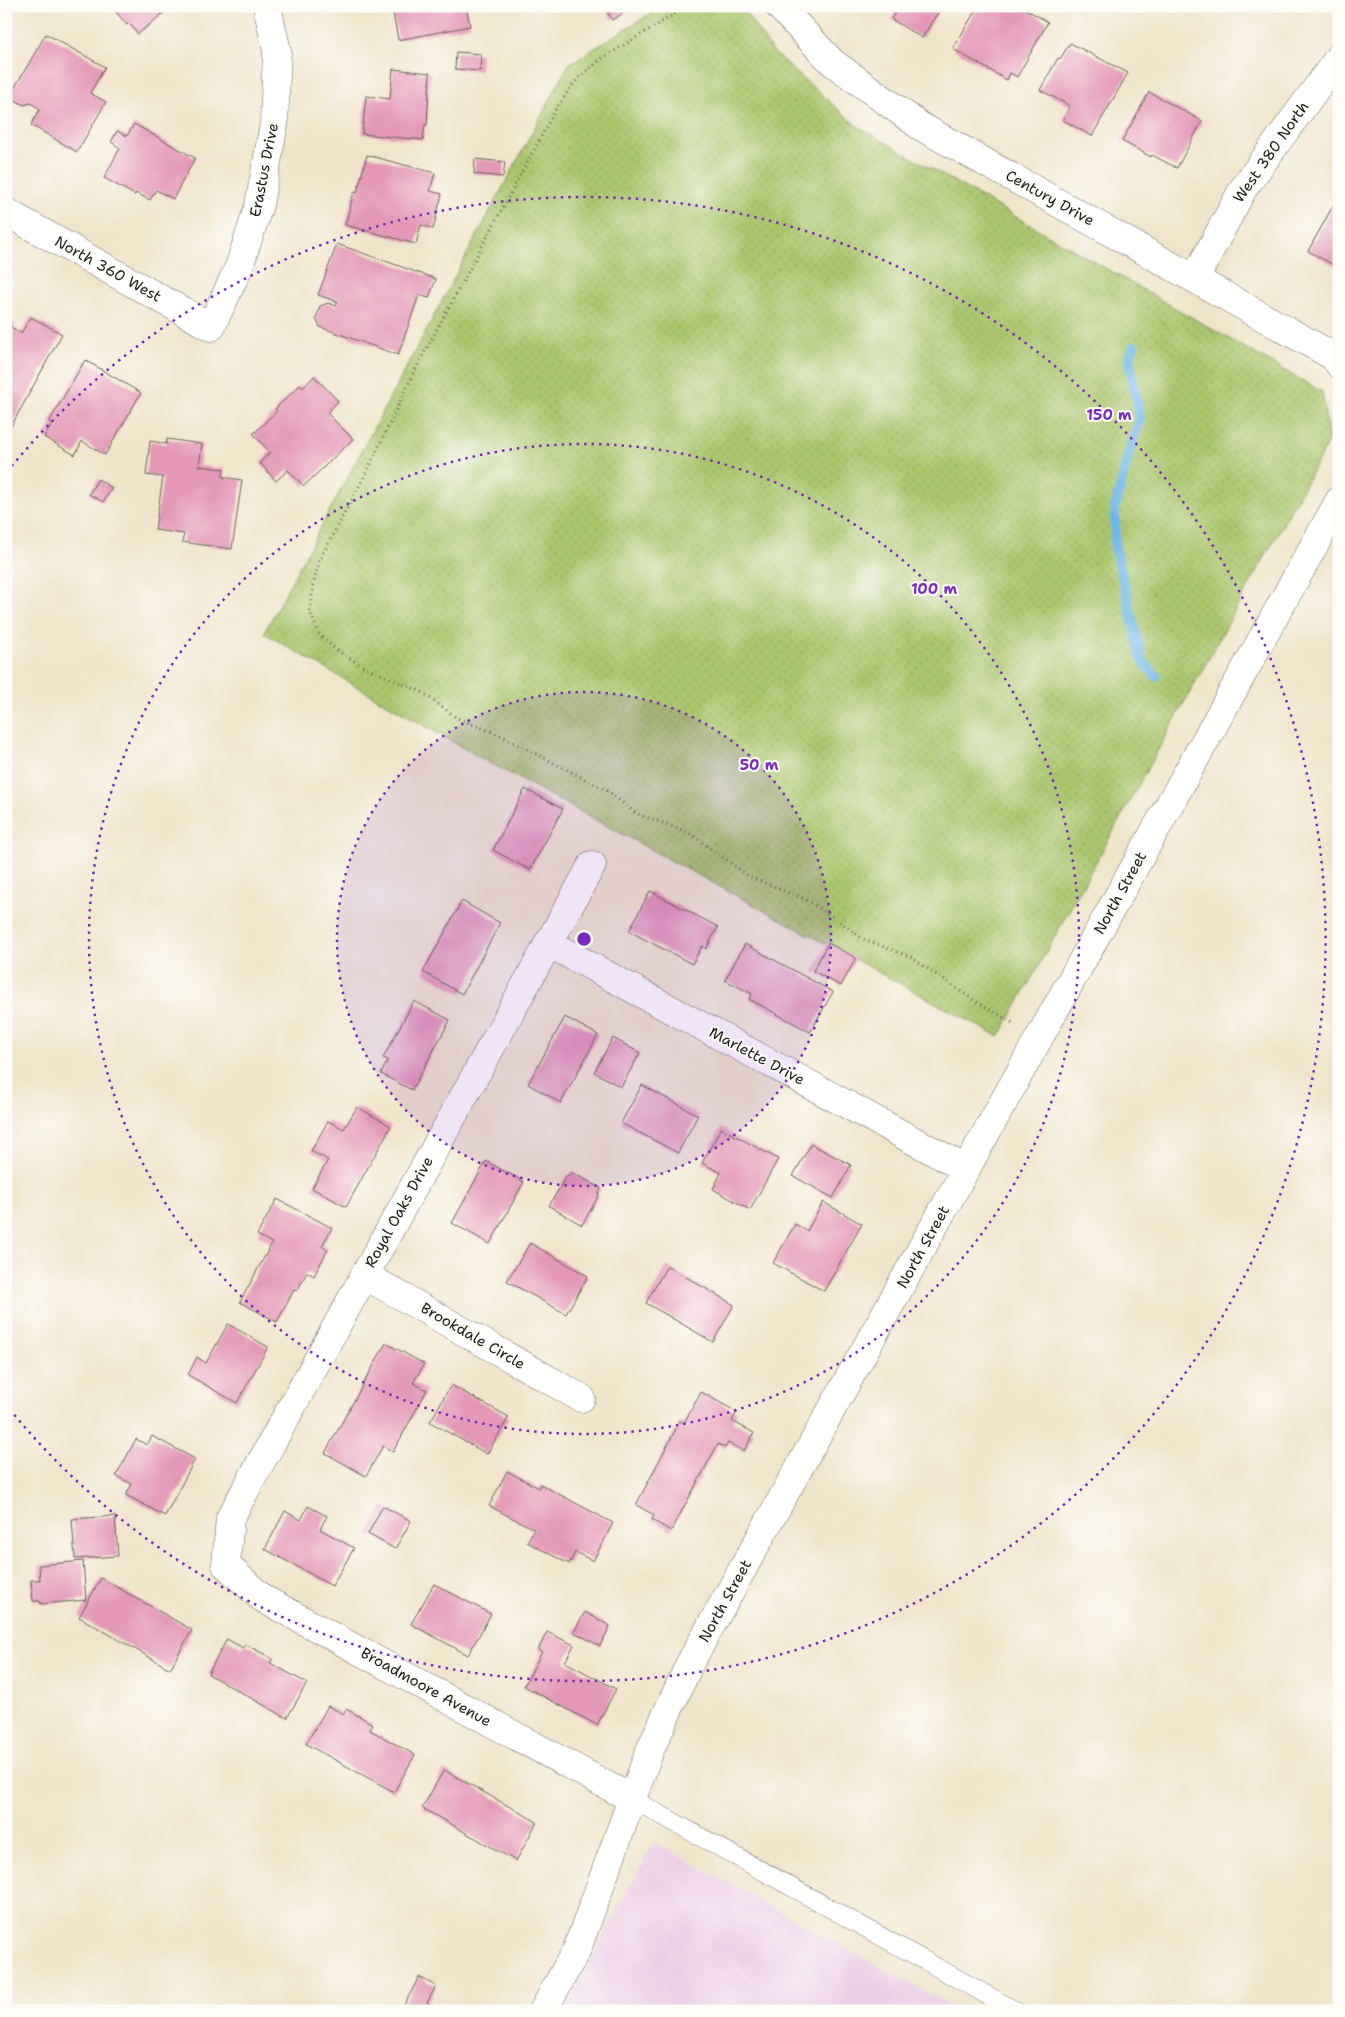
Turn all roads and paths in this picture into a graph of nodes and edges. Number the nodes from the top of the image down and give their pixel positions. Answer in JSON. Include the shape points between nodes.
{"nodes":[{"id":1,"x":267,"y":6,"type":"edge"},
{"id":2,"x":688,"y":6,"type":"edge"},
{"id":3,"x":779,"y":6,"type":"edge"},
{"id":4,"x":1339,"y":57,"type":"edge"},
{"id":5,"x":6,"y":212,"type":"edge"},
{"id":6,"x":1195,"y":278,"type":"junction"},
{"id":7,"x":211,"y":327,"type":"joint"},
{"id":8,"x":1339,"y":364,"type":"edge"},
{"id":9,"x":1339,"y":501,"type":"edge"},
{"id":10,"x":592,"y":865,"type":"dead end"},
{"id":11,"x":548,"y":943,"type":"junction"},
{"id":12,"x":1039,"y":1038,"type":"junction"},
{"id":13,"x":966,"y":1169,"type":"junction"},
{"id":14,"x":364,"y":1275,"type":"junction"},
{"id":15,"x":581,"y":1398,"type":"dead end"},
{"id":16,"x":226,"y":1565,"type":"joint"},
{"id":17,"x":632,"y":1799,"type":"junction"},
{"id":18,"x":543,"y":2011,"type":"edge"},
{"id":19,"x":1016,"y":2011,"type":"edge"}],
"edges":[{"from":1,"to":7,"type":"street","name":"Erastus Drive","via":[[277,50],[274,124],[260,204],[239,267]]},
{"from":2,"to":12,"type":"path","via":[[604,57],[576,79],[556,109],[419,364],[319,561],[312,586],[310,612],[319,634],[362,666],[422,692],[457,718],[500,735],[608,792],[635,813],[688,832],[750,877],[805,899],[863,939],[910,957],[972,999]]},
{"from":3,"to":6,"type":"street","name":"Century Drive","via":[[832,62],[920,126]]},
{"from":4,"to":6,"type":"street","name":"West 380 North","via":[[1243,189]]},
{"from":5,"to":7,"type":"street","name":"North 360 West"},
{"from":6,"to":8,"type":"street","name":"Century Drive","via":[[1334,356]]},
{"from":9,"to":12,"type":"street","name":"North Street"},
{"from":10,"to":11,"type":"street","name":"Royal Oaks Drive"},
{"from":11,"to":13,"type":"street","name":"Marlette Drive"},
{"from":11,"to":14,"type":"street","name":"Royal Oaks Drive"},
{"from":12,"to":13,"type":"street","name":"North Street"},
{"from":13,"to":17,"type":"street","name":"North Street","via":[[690,1663],[650,1750]]},
{"from":14,"to":15,"type":"street","name":"Brookdale Circle"},
{"from":14,"to":16,"type":"street","name":"Royal Oaks Drive","via":[[230,1518]]},
{"from":16,"to":17,"type":"street","name":"Broadmoore Avenue","via":[[262,1598]]},
{"from":17,"to":18,"type":"street","name":"North Street","via":[[577,1948]]},
{"from":17,"to":19,"type":"lane"}]}
